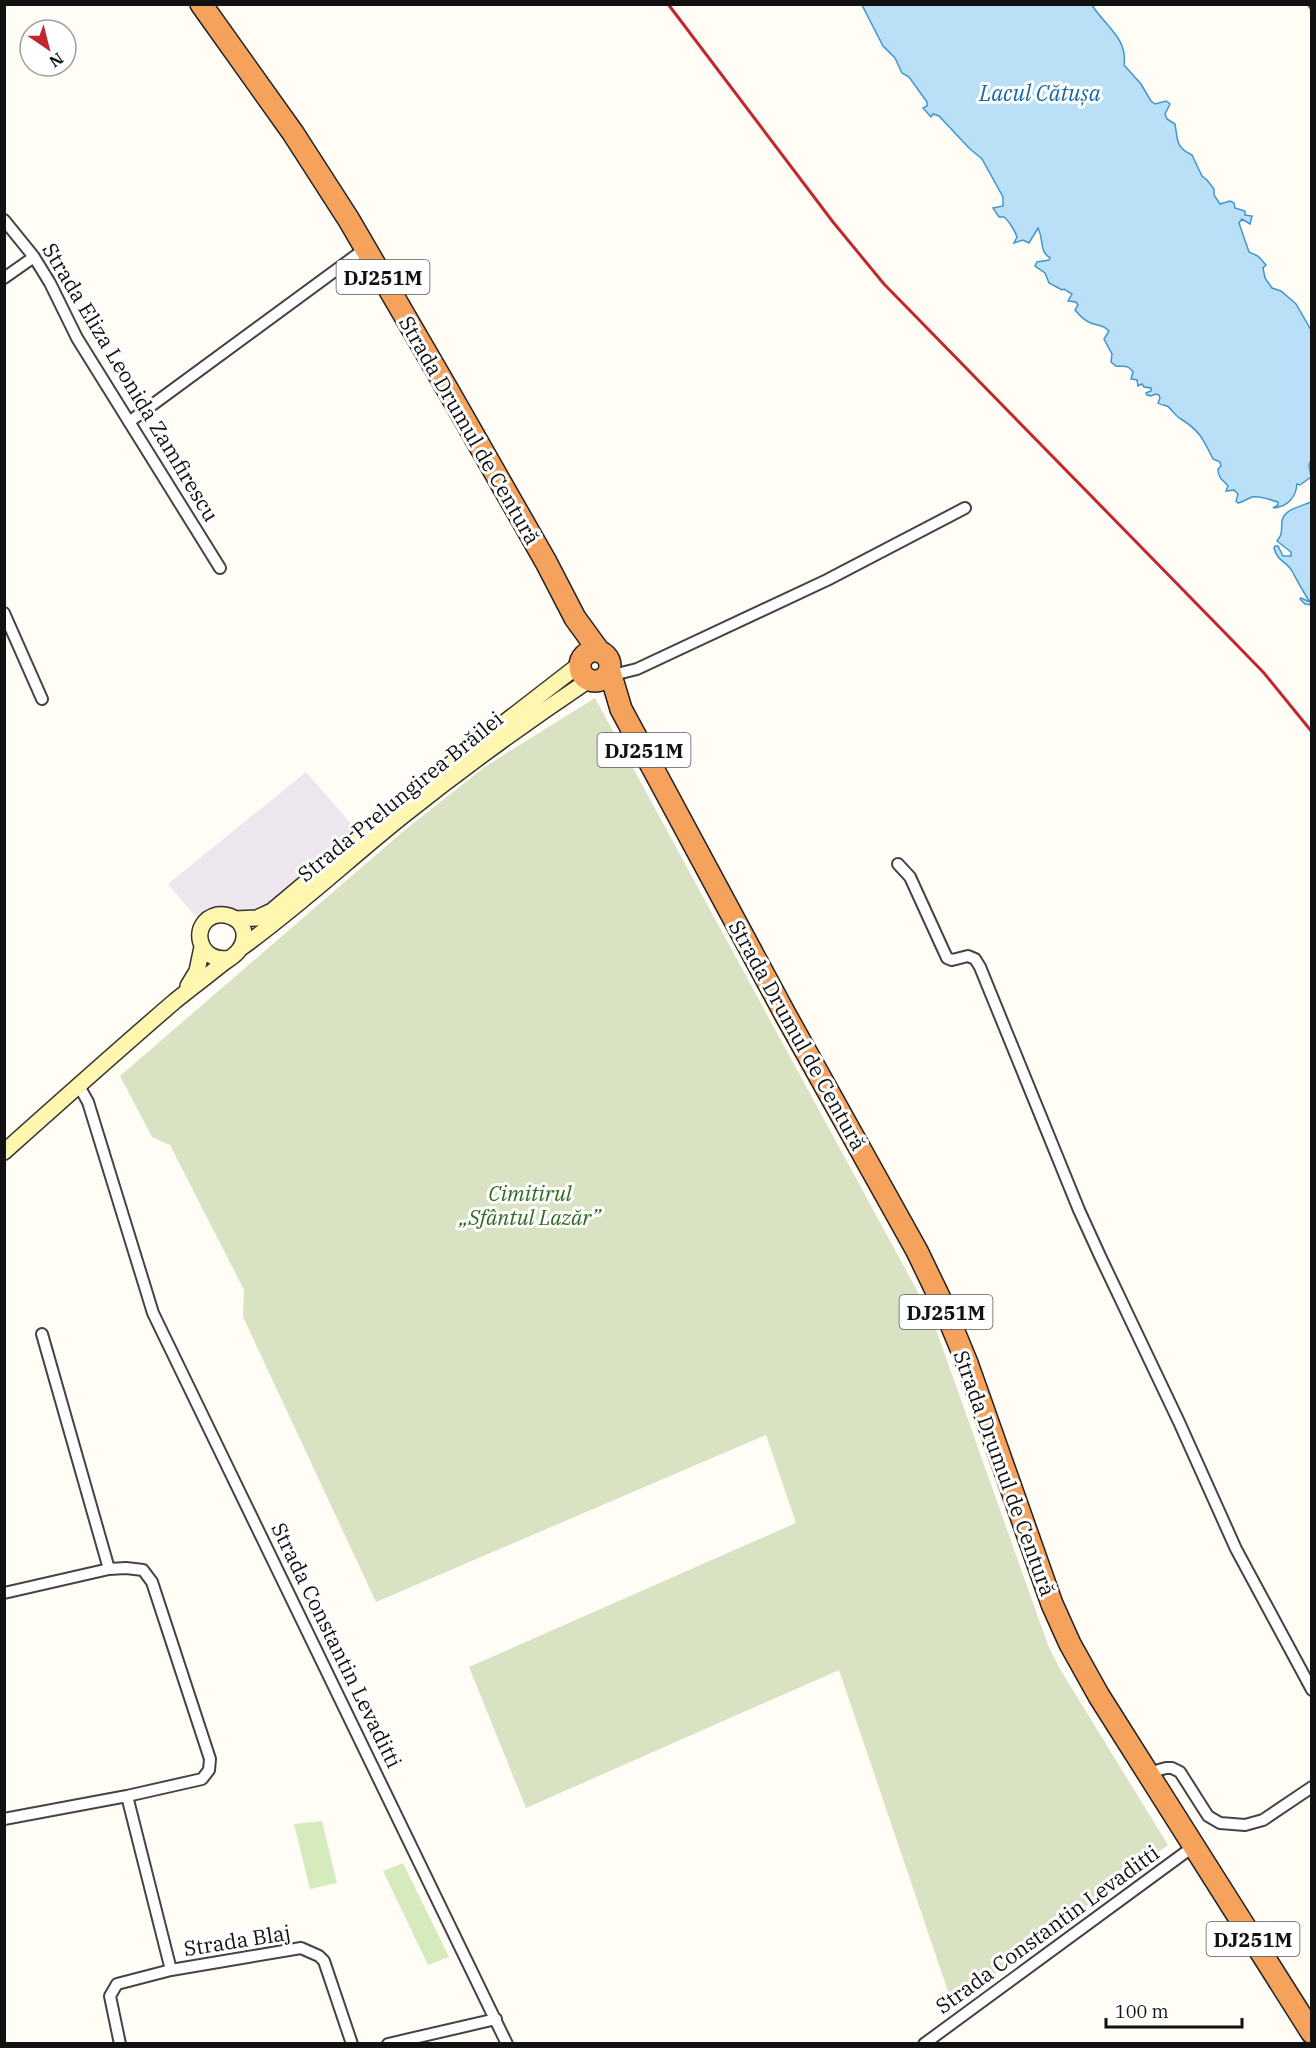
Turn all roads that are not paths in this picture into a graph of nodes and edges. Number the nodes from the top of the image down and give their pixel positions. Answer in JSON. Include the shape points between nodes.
{"nodes":[{"id":1,"x":201,"y":4,"type":"edge"},
{"id":2,"x":4,"y":220,"type":"edge"},
{"id":3,"x":366,"y":248,"type":"junction"},
{"id":4,"x":34,"y":257,"type":"junction"},
{"id":5,"x":4,"y":278,"type":"edge"},
{"id":6,"x":129,"y":422,"type":"junction"},
{"id":7,"x":965,"y":508,"type":"dead end"},
{"id":8,"x":220,"y":568,"type":"dead end"},
{"id":9,"x":4,"y":613,"type":"edge"},
{"id":10,"x":592,"y":668,"type":"junction"},
{"id":11,"x":42,"y":699,"type":"dead end"},
{"id":12,"x":898,"y":864,"type":"dead end"},
{"id":13,"x":235,"y":919,"type":"junction"},
{"id":14,"x":202,"y":947,"type":"junction"},
{"id":15,"x":236,"y":953,"type":"junction"},
{"id":16,"x":177,"y":1000,"type":"junction"},
{"id":17,"x":79,"y":1086,"type":"junction"},
{"id":18,"x":4,"y":1152,"type":"edge"},
{"id":19,"x":42,"y":1334,"type":"dead end"},
{"id":20,"x":109,"y":1569,"type":"junction"},
{"id":21,"x":4,"y":1593,"type":"edge"},
{"id":22,"x":1311,"y":1689,"type":"edge"},
{"id":23,"x":1148,"y":1773,"type":"junction"},
{"id":24,"x":1311,"y":1787,"type":"edge"},
{"id":25,"x":127,"y":1796,"type":"junction"},
{"id":26,"x":4,"y":1819,"type":"edge"},
{"id":27,"x":1194,"y":1846,"type":"junction"},
{"id":28,"x":171,"y":1970,"type":"junction"},
{"id":29,"x":496,"y":2019,"type":"junction"},
{"id":30,"x":1311,"y":2033,"type":"edge"},
{"id":31,"x":120,"y":2043,"type":"edge"},
{"id":32,"x":352,"y":2043,"type":"edge"},
{"id":33,"x":388,"y":2043,"type":"edge"},
{"id":34,"x":507,"y":2043,"type":"edge"},
{"id":35,"x":924,"y":2043,"type":"edge"}],
"edges":[{"from":1,"to":3,"type":"highway","name":"Strada Drumul de Centură","number":"DJ251M","via":[[293,133]]},
{"from":2,"to":4,"type":"street","name":"Strada Eliza Leonida Zamfirescu"},
{"from":3,"to":6,"type":"street"},
{"from":3,"to":10,"type":"highway","name":"Strada Drumul de Centură","number":"DJ251M","via":[[575,618]]},
{"from":4,"to":5,"type":"street"},
{"from":4,"to":6,"type":"street","name":"Strada Eliza Leonida Zamfirescu","via":[[77,338]]},
{"from":6,"to":8,"type":"street","name":"Strada Eliza Leonida Zamfirescu"},
{"from":7,"to":10,"type":"street","via":[[827,580],[637,669],[621,673]]},
{"from":9,"to":11,"type":"street"},
{"from":10,"to":13,"type":"main road","name":"Strada Prelungirea Brăilei","via":[[398,805],[272,911],[258,918]]},
{"from":10,"to":15,"type":"main road","name":"Strada Prelungirea Brăilei"},
{"from":10,"to":23,"type":"highway","name":"Strada Drumul de Centură","number":"DJ251M","via":[[621,709],[916,1251],[967,1363],[1052,1604],[1099,1696]]},
{"from":12,"to":22,"type":"street","via":[[910,877],[947,958],[968,956],[980,967],[1100,1256],[1236,1549]]},
{"from":13,"to":14,"type":"main road","via":[[228,915],[211,917],[200,936]]},
{"from":13,"to":15,"type":"main road","via":[[243,929],[244,942]]},
{"from":14,"to":15,"type":"main road","via":[[217,959]]},
{"from":14,"to":16,"type":"main road","name":"Strada Prelungirea Brăilei","via":[[197,971]]},
{"from":15,"to":16,"type":"main road","name":"Strada Prelungirea Brăilei"},
{"from":16,"to":17,"type":"main road","name":"Strada Prelungirea Brăilei"},
{"from":17,"to":18,"type":"main road","name":"Strada Prelungirea Brăilei"},
{"from":17,"to":29,"type":"street","name":"Strada Constantin Levaditti","via":[[88,1102],[153,1313]]},
{"from":19,"to":20,"type":"street"},
{"from":20,"to":21,"type":"street"},
{"from":20,"to":25,"type":"street","via":[[143,1570],[152,1582],[210,1759],[209,1770],[202,1779]]},
{"from":23,"to":24,"type":"street","via":[[1166,1768],[1180,1772],[1208,1816],[1220,1823],[1245,1825],[1263,1820]]},
{"from":23,"to":27,"type":"highway","name":"Strada Drumul de Centură","number":"DJ251M"},
{"from":25,"to":26,"type":"street"},
{"from":25,"to":28,"type":"street"},
{"from":27,"to":30,"type":"highway","name":"Strada Drumul de Centură","number":"DJ251M"},
{"from":27,"to":35,"type":"street","name":"Strada Constantin Levaditti"},
{"from":28,"to":31,"type":"street","name":"Strada Blaj","via":[[117,1984],[111,1996]]},
{"from":28,"to":32,"type":"street","name":"Strada Blaj","via":[[301,1948],[312,1952],[324,1961]]},
{"from":29,"to":33,"type":"street"},
{"from":29,"to":34,"type":"street","name":"Strada Constantin Levaditti"}]}
